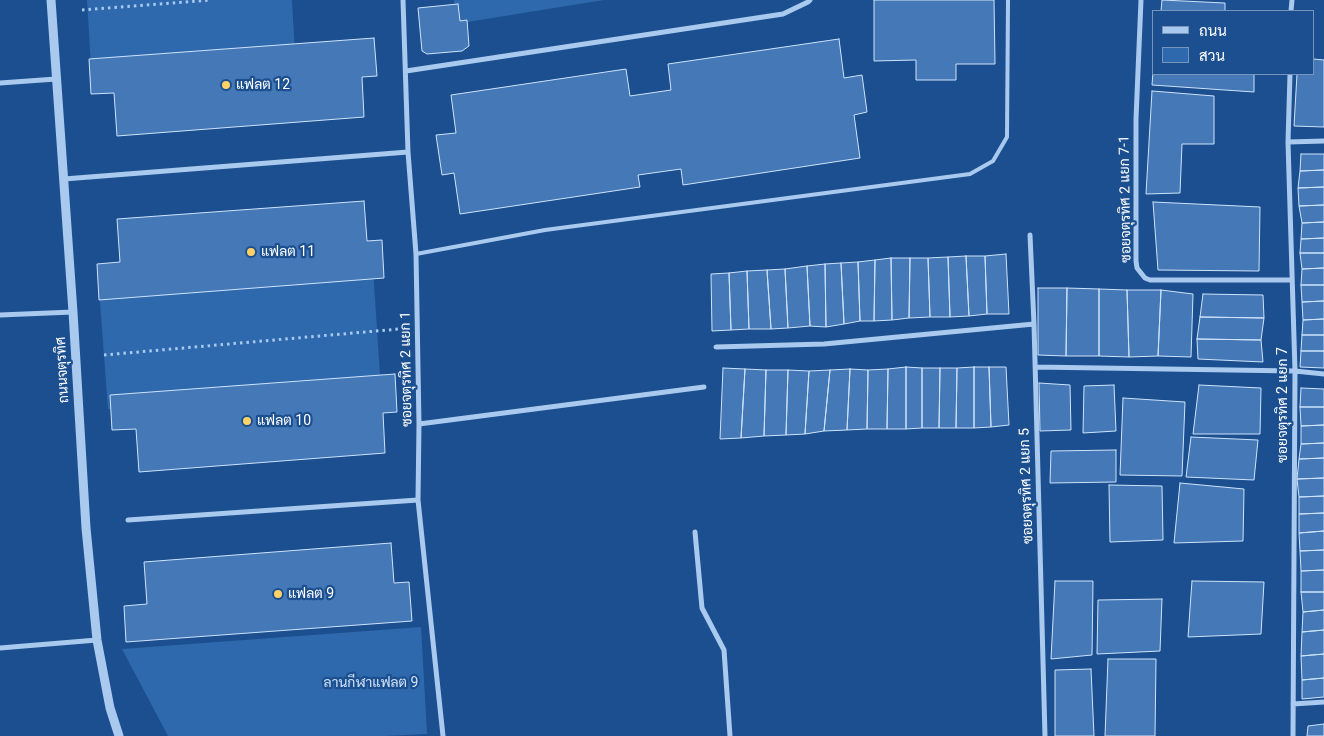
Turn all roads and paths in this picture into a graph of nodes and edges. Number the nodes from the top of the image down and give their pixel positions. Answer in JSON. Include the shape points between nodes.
{"nodes":[{"id":1,"x":51,"y":0,"type":"edge"},
{"id":2,"x":210,"y":0,"type":"edge"},
{"id":3,"x":403,"y":0,"type":"edge"},
{"id":4,"x":810,"y":0,"type":"edge"},
{"id":5,"x":1008,"y":0,"type":"edge"},
{"id":6,"x":1141,"y":0,"type":"edge"},
{"id":7,"x":82,"y":10,"type":"dead end"},
{"id":8,"x":406,"y":72,"type":"junction"},
{"id":9,"x":1290,"y":75,"type":"edge"},
{"id":10,"x":56,"y":79,"type":"junction"},
{"id":11,"x":0,"y":83,"type":"edge"},
{"id":12,"x":1324,"y":141,"type":"edge"},
{"id":13,"x":1288,"y":142,"type":"junction"},
{"id":14,"x":408,"y":152,"type":"junction"},
{"id":15,"x":64,"y":179,"type":"junction"},
{"id":16,"x":1030,"y":235,"type":"dead end"},
{"id":17,"x":416,"y":254,"type":"junction"},
{"id":18,"x":1292,"y":280,"type":"junction"},
{"id":19,"x":74,"y":312,"type":"junction"},
{"id":20,"x":0,"y":315,"type":"edge"},
{"id":21,"x":1034,"y":324,"type":"junction"},
{"id":22,"x":417,"y":328,"type":"junction"},
{"id":23,"x":716,"y":348,"type":"dead end"},
{"id":24,"x":104,"y":355,"type":"dead end"},
{"id":25,"x":1035,"y":367,"type":"junction"},
{"id":26,"x":1295,"y":371,"type":"junction"},
{"id":27,"x":1324,"y":374,"type":"edge"},
{"id":28,"x":704,"y":387,"type":"dead end"},
{"id":29,"x":419,"y":424,"type":"junction"},
{"id":30,"x":418,"y":500,"type":"junction"},
{"id":31,"x":128,"y":520,"type":"dead end"},
{"id":32,"x":695,"y":532,"type":"dead end"},
{"id":33,"x":97,"y":640,"type":"junction"},
{"id":34,"x":0,"y":648,"type":"edge"},
{"id":35,"x":1324,"y":702,"type":"edge"},
{"id":36,"x":1293,"y":704,"type":"junction"},
{"id":37,"x":119,"y":736,"type":"edge"},
{"id":38,"x":444,"y":736,"type":"edge"},
{"id":39,"x":730,"y":736,"type":"edge"},
{"id":40,"x":1045,"y":736,"type":"edge"},
{"id":41,"x":1293,"y":736,"type":"edge"}],
"edges":[{"from":1,"to":10,"type":"street","name":"ถนนจตุรทิศ"},
{"from":2,"to":7,"type":"path"},
{"from":3,"to":8,"type":"street","name":"ซอยจตุรทิศ 2 แยก 1"},
{"from":4,"to":8,"type":"street","via":[[783,14]]},
{"from":5,"to":17,"type":"lane","via":[[1007,137],[993,161],[970,174],[545,230]]},
{"from":6,"to":18,"type":"street","name":"ซอยจตุรทิศ 2 แยก 7-1","via":[[1136,119],[1137,268],[1150,280]]},
{"from":8,"to":14,"type":"street","name":"ซอยจตุรทิศ 2 แยก 1"},
{"from":9,"to":13,"type":"street","name":"ซอยจตุรทิศ 2 แยก 7"},
{"from":10,"to":11,"type":"street"},
{"from":10,"to":15,"type":"street","name":"ถนนจตุรทิศ"},
{"from":12,"to":13,"type":"street"},
{"from":13,"to":18,"type":"street","name":"ซอยจตุรทิศ 2 แยก 7"},
{"from":14,"to":15,"type":"street"},
{"from":14,"to":17,"type":"street","name":"ซอยจตุรทิศ 2 แยก 1"},
{"from":15,"to":19,"type":"street","name":"ถนนจตุรทิศ"},
{"from":16,"to":21,"type":"street","name":"ซอยจตุรทิศ 2 แยก 5"},
{"from":17,"to":22,"type":"street","name":"ซอยจตุรทิศ 2 แยก 1"},
{"from":18,"to":26,"type":"street","name":"ซอยจตุรทิศ 2 แยก 7"},
{"from":19,"to":20,"type":"street"},
{"from":19,"to":33,"type":"street","name":"ถนนจตุรทิศ","via":[[86,528]]},
{"from":21,"to":23,"type":"street","via":[[824,344]]},
{"from":21,"to":25,"type":"street","name":"ซอยจตุรทิศ 2 แยก 5"},
{"from":22,"to":24,"type":"path"},
{"from":22,"to":29,"type":"street","name":"ซอยจตุรทิศ 2 แยก 1"},
{"from":25,"to":26,"type":"street"},
{"from":25,"to":40,"type":"street","name":"ซอยจตุรทิศ 2 แยก 5"},
{"from":26,"to":27,"type":"street"},
{"from":26,"to":36,"type":"street","name":"ซอยจตุรทิศ 2 แยก 7"},
{"from":28,"to":29,"type":"street"},
{"from":29,"to":30,"type":"street","name":"ซอยจตุรทิศ 2 แยก 1"},
{"from":30,"to":31,"type":"street"},
{"from":30,"to":38,"type":"street","name":"ซอยจตุรทิศ 2 แยก 1"},
{"from":32,"to":39,"type":"street","via":[[702,608],[724,650]]},
{"from":33,"to":34,"type":"street"},
{"from":33,"to":37,"type":"street","name":"ถนนจตุรทิศ","via":[[110,708]]},
{"from":35,"to":36,"type":"street"},
{"from":36,"to":41,"type":"street","name":"ซอยจตุรทิศ 2 แยก 7"}]}
